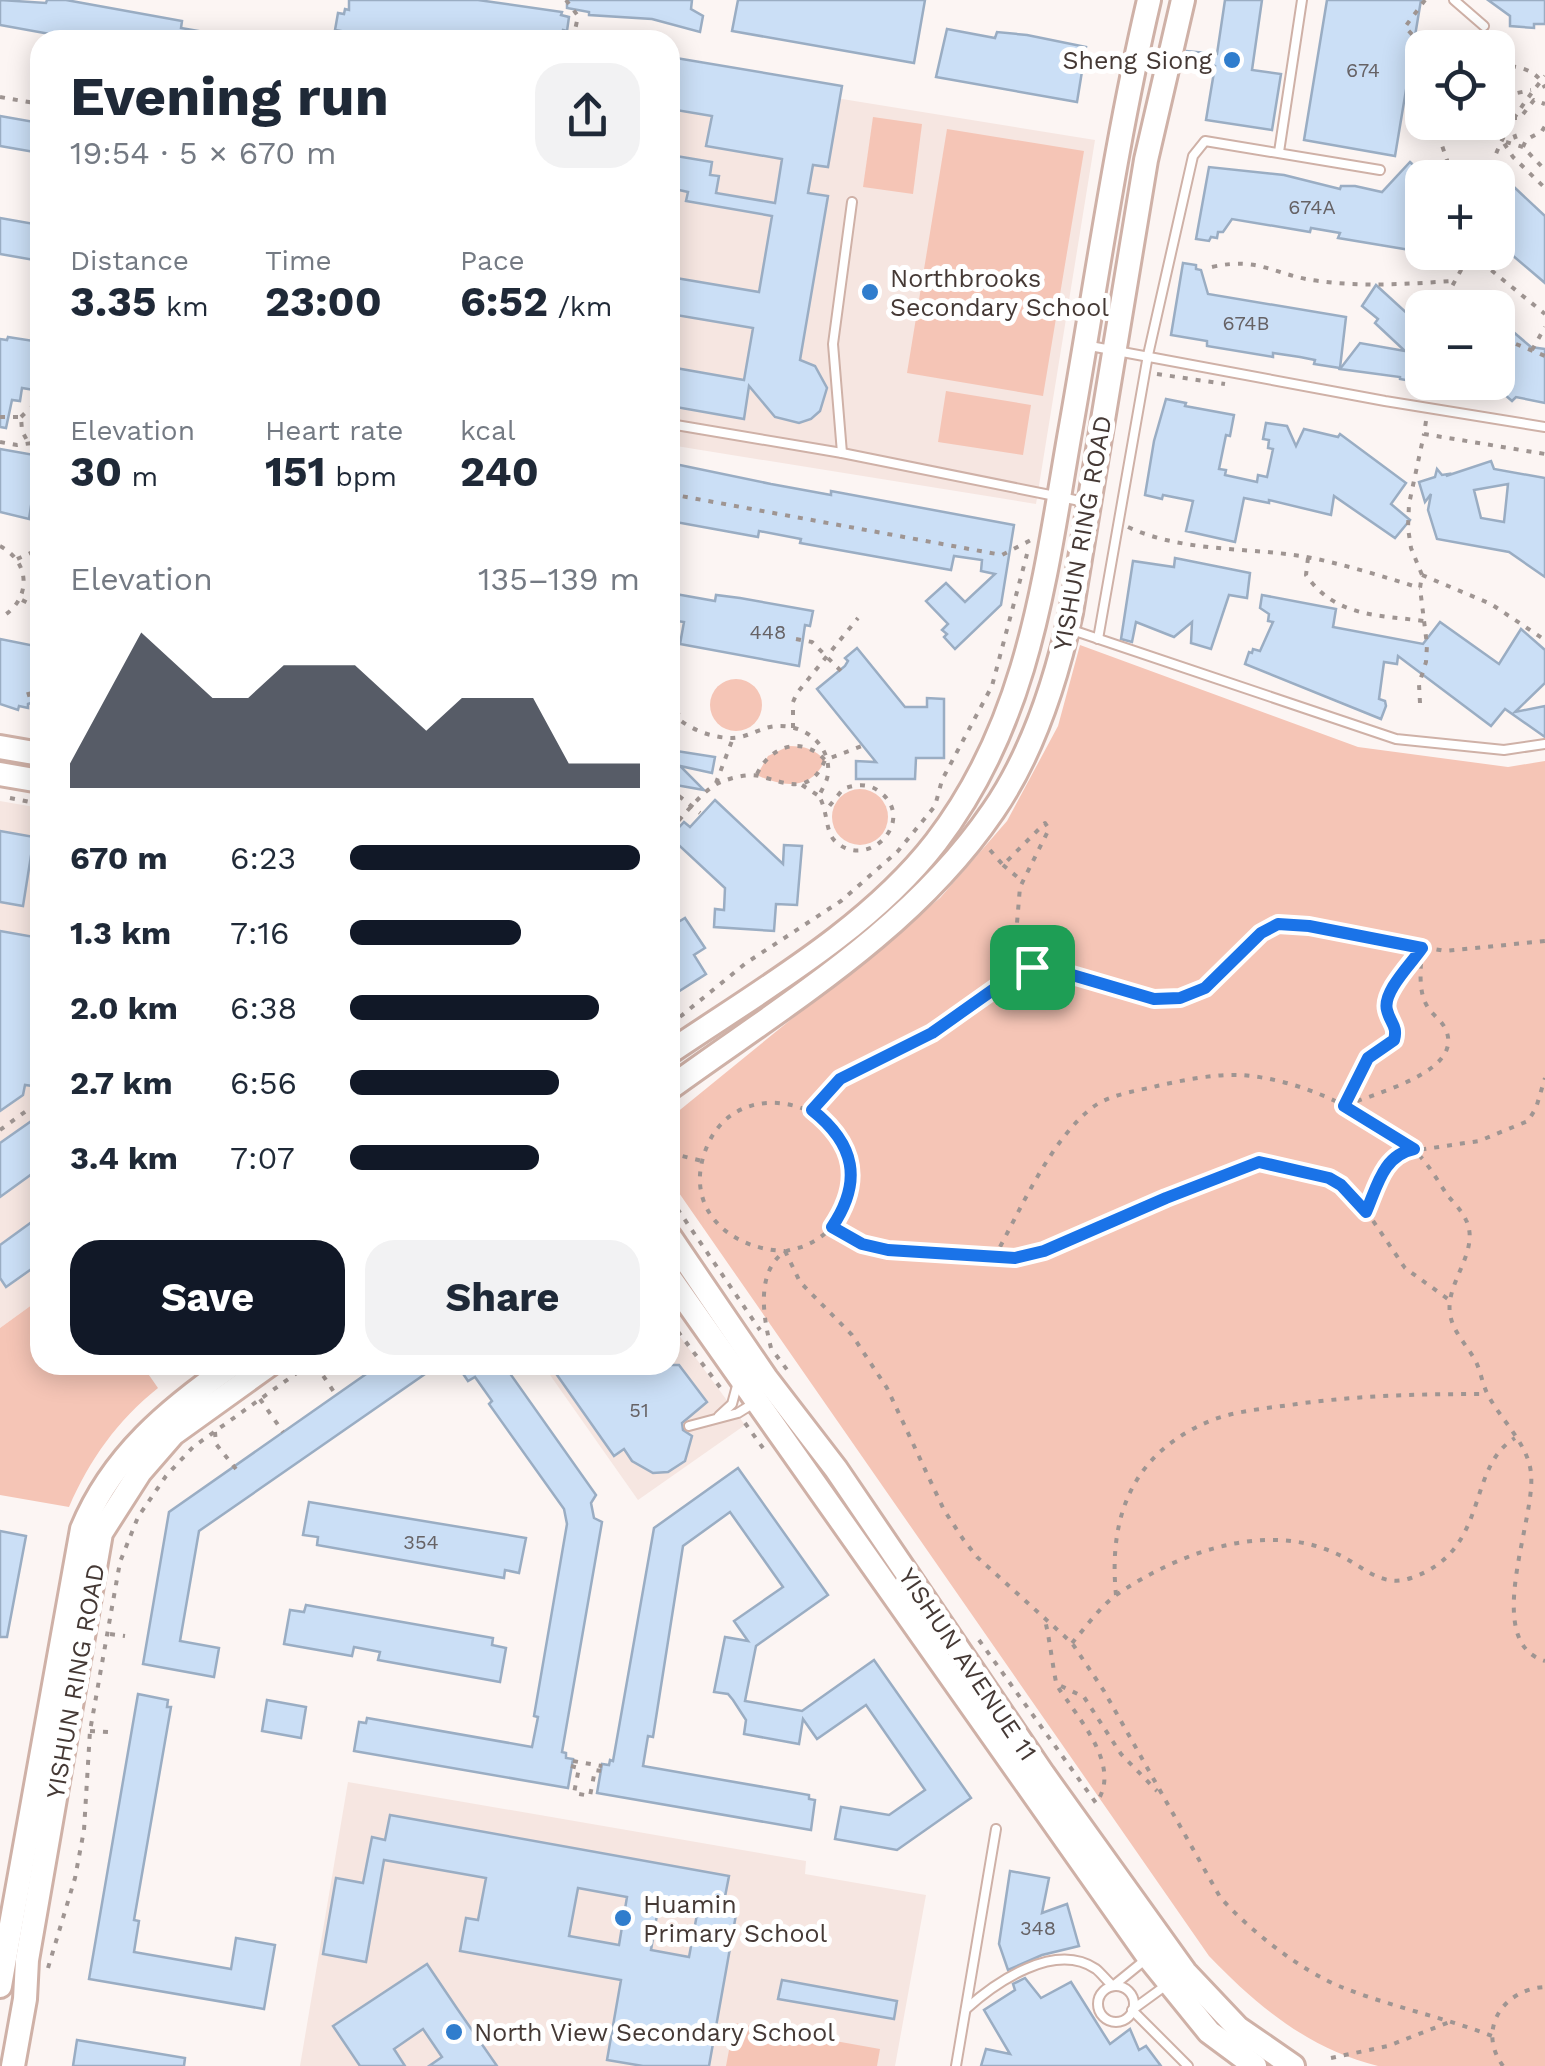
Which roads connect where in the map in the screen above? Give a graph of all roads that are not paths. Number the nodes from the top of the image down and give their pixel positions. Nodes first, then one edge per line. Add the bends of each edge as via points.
1 (1149, 0) edge
2 (1183, 0) edge
3 (1302, 0) edge
4 (1454, 0) edge
5 (1484, 26) dead end
6 (1279, 152) junction
7 (1380, 170) dead end
8 (852, 202) dead end
9 (1085, 345) junction
10 (1116, 350) junction
11 (1148, 355) junction
12 (680, 426) edge
13 (1545, 426) edge
14 (842, 454) junction
15 (1051, 496) junction
16 (1090, 503) junction
17 (1068, 629) junction
18 (1098, 639) junction
19 (1545, 744) edge
20 (0, 748) edge
21 (30, 752) edge
22 (0, 774) edge
23 (30, 779) edge
24 (680, 1045) edge
25 (680, 1081) edge
26 (680, 1254) edge
27 (680, 1292) edge
28 (734, 1368) junction
29 (219, 1375) edge
30 (255, 1375) edge
31 (762, 1389) junction
32 (716, 1419) junction
33 (688, 1426) dead end
34 (996, 1829) dead end
35 (32, 1879) junction
36 (1157, 1951) junction
37 (1176, 1978) junction
38 (0, 1986) edge
39 (1113, 1986) junction
40 (966, 2008) junction
41 (1132, 2010) junction
42 (12, 2066) edge
43 (956, 2066) edge
44 (1188, 2066) edge
45 (1255, 2066) edge
46 (1293, 2066) edge

1 - 9 main road, YISHUN RING ROAD via 1126,96
2 - 10 main road, YISHUN RING ROAD via 1146,160
3 - 6 lane
4 - 5 lane
6 - 7 lane
6 - 11 lane via 1205,141 1193,156
8 - 14 lane via 833,344
9 - 10 lane
9 - 15 main road, YISHUN RING ROAD
10 - 11 lane
10 - 16 main road, YISHUN RING ROAD
11 - 13 lane
11 - 18 lane
12 - 14 lane
14 - 15 lane
15 - 16 lane
15 - 24 main road, YISHUN RING ROAD via 1040,595 1015,698 986,765 937,841 888,894 806,960
16 - 17 main road, YISHUN RING ROAD
17 - 18 lane
17 - 25 main road, YISHUN RING ROAD via 1045,707 995,809 953,865 874,939
18 - 19 lane via 1396,738 1504,750
20 - 21 main road
22 - 23 main road
26 - 31 main road, YISHUN AVENUE 11
27 - 28 main road, YISHUN AVENUE 11
28 - 31 main road, YISHUN AVENUE 11
28 - 32 lane via 736,1397
29 - 35 main road, YISHUN RING ROAD via 158,1420 92,1506 76,1553
30 - 35 main road, YISHUN RING ROAD via 174,1434 101,1533
31 - 32 lane via 738,1413
31 - 36 main road, YISHUN AVENUE 11 via 836,1469
32 - 33 lane
34 - 40 lane
35 - 38 main road, YISHUN RING ROAD
35 - 42 main road, YISHUN RING ROAD
36 - 37 main road, YISHUN AVENUE 11
36 - 39 lane
37 - 41 lane
37 - 45 main road, YISHUN AVENUE 11 via 1209,2032
37 - 46 main road, YISHUN AVENUE 11
39 - 40 lane via 1094,1968 1050,1962 992,1985
39 - 41 lane via 1131,1995
39 - 41 lane via 1099,1997 1102,2015 1118,2021
40 - 43 lane
41 - 44 lane

